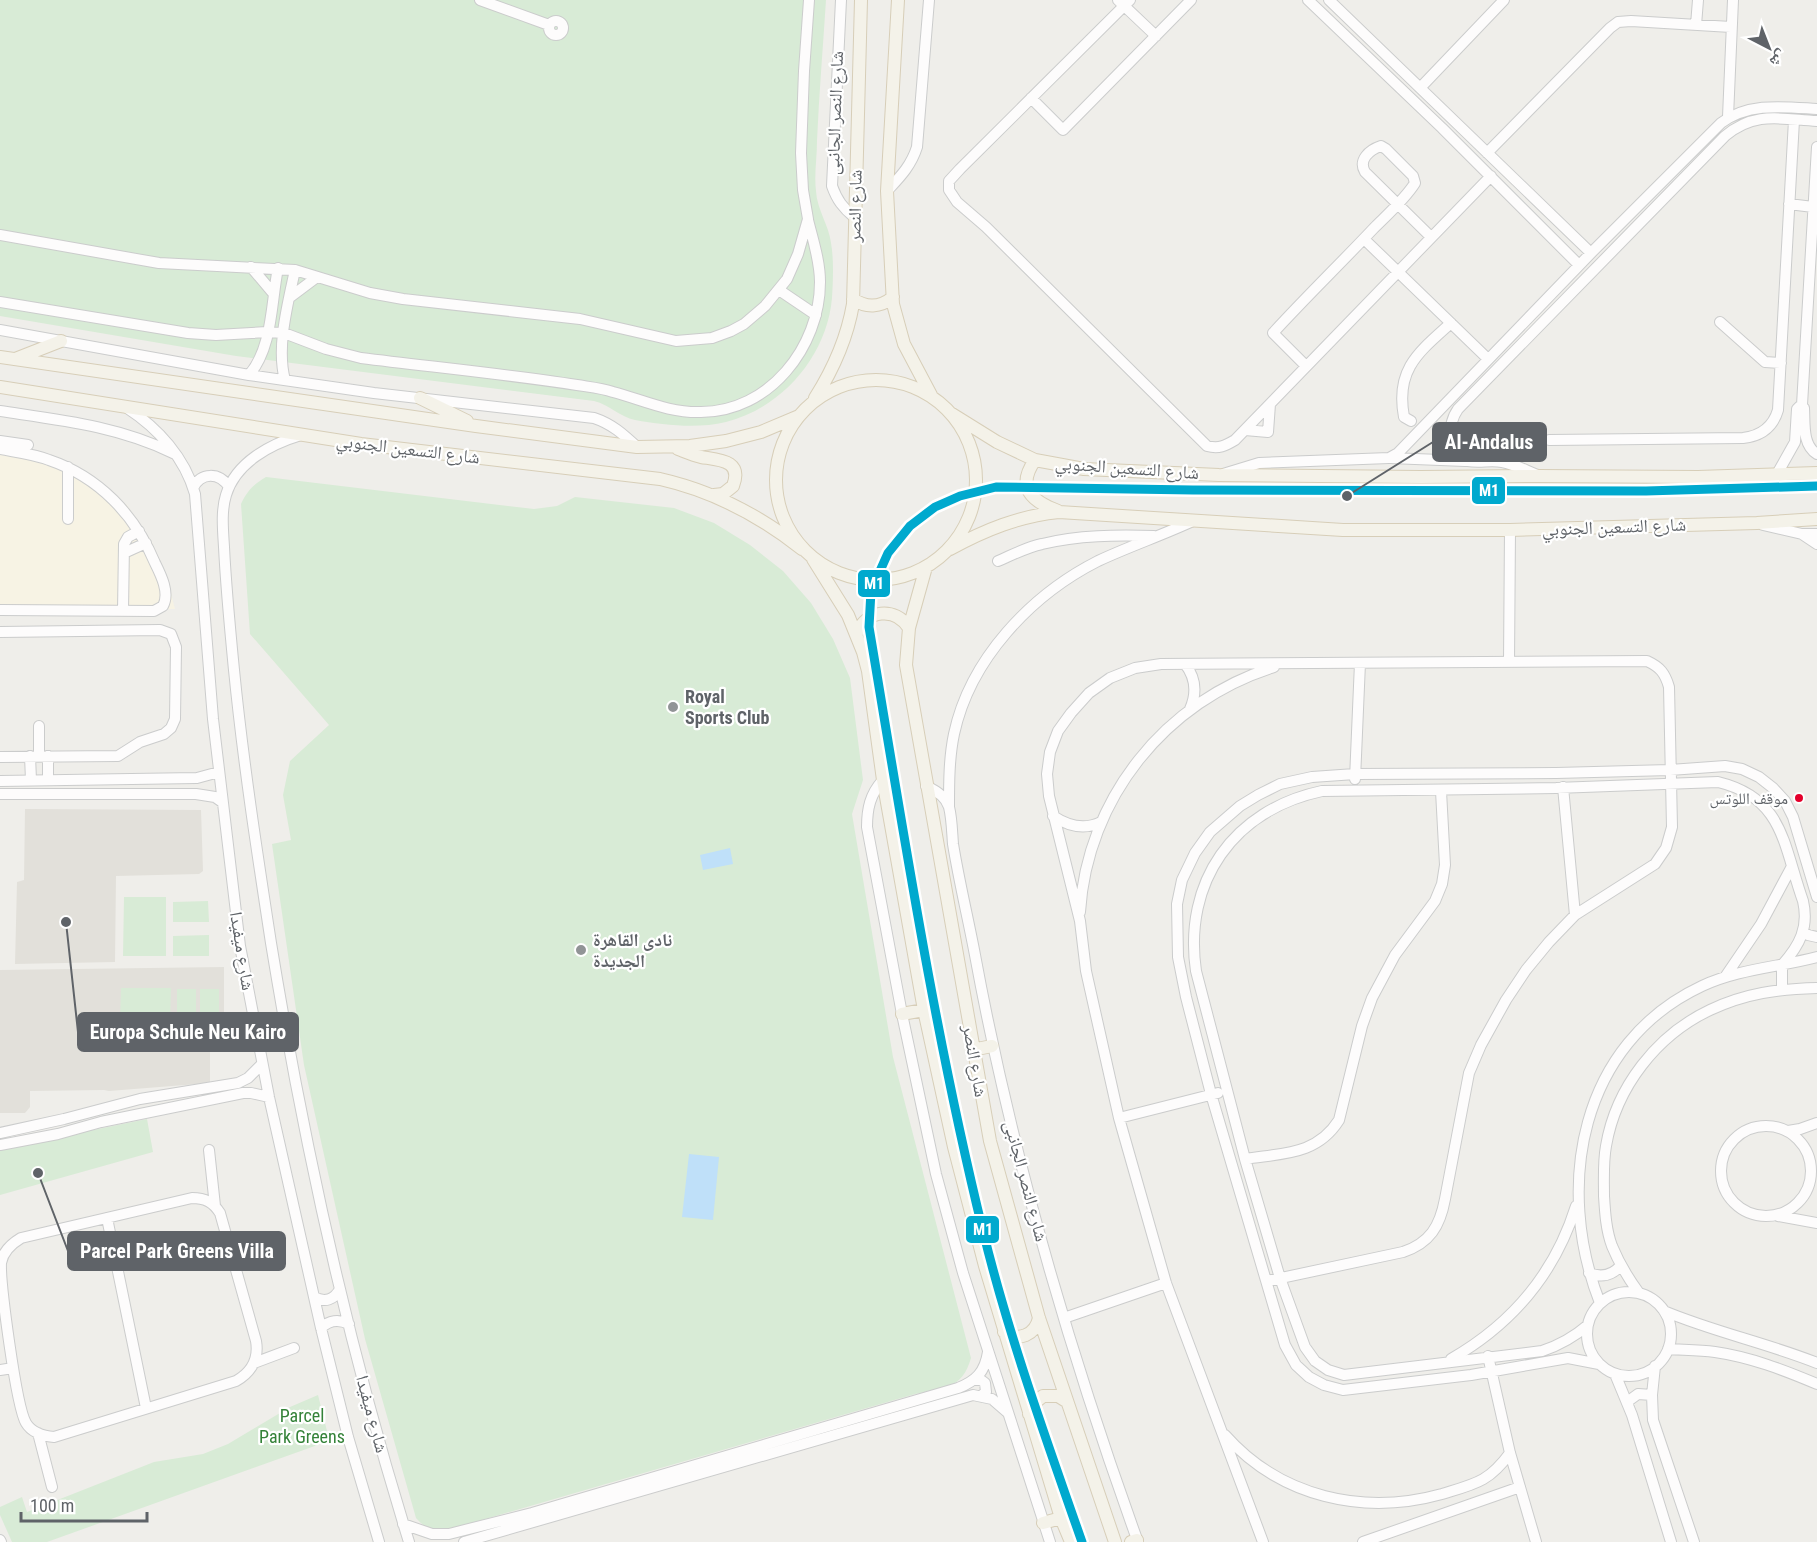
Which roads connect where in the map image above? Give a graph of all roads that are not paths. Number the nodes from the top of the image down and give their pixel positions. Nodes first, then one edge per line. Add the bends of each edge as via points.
1 (480, 0) edge
2 (809, 0) edge
3 (841, 0) edge
4 (861, 0) edge
5 (898, 0) edge
6 (929, 0) edge
7 (1191, 0) edge
8 (1308, 0) edge
9 (1329, 0) edge
10 (1504, 0) edge
11 (1698, 0) edge
12 (1733, 0) edge
13 (1124, 2) edge
14 (1696, 25) junction
15 (549, 26) dead end
16 (1731, 27) junction
17 (1156, 36) junction
18 (1420, 88) junction
19 (1031, 98) junction
20 (1817, 109) edge
21 (1728, 117) junction
22 (1451, 118) junction
23 (1794, 120) junction
24 (1817, 121) edge
25 (1442, 128) junction
26 (1817, 147) edge
27 (1487, 153) junction
28 (1668, 175) junction
29 (1491, 176) junction
30 (1677, 184) junction
31 (887, 191) junction
32 (1397, 203) junction
33 (1789, 204) junction
34 (1813, 207) junction
35 (854, 217) junction
36 (808, 219) junction
37 (1565, 229) junction
38 (0, 235) edge
39 (1431, 237) junction
40 (1364, 239) junction
41 (1554, 239) junction
42 (1591, 253) junction
43 (1579, 265) junction
44 (251, 267) junction
45 (278, 268) junction
46 (295, 270) junction
47 (1397, 271) junction
48 (317, 276) junction
49 (779, 290) junction
50 (273, 293) junction
51 (892, 297) junction
52 (289, 298) junction
53 (853, 299) junction
54 (0, 302) edge
55 (816, 315) junction
56 (1720, 322) dead end
57 (1451, 323) junction
58 (0, 330) edge
59 (267, 332) junction
60 (284, 333) junction
61 (61, 341) junction
62 (6, 358) edge
63 (1488, 359) junction
64 (1781, 363) junction
65 (1306, 366) junction
66 (249, 375) junction
67 (285, 380) junction
68 (0, 387) edge
69 (1455, 393) junction
70 (932, 397) junction
71 (420, 398) junction
72 (1464, 402) junction
73 (813, 403) junction
74 (1270, 404) junction
75 (1802, 405) junction
76 (127, 407) junction
77 (0, 411) edge
78 (952, 414) junction
79 (799, 416) junction
80 (1411, 422) dead end
81 (476, 426) junction
82 (1245, 430) junction
83 (302, 435) junction
84 (1549, 440) dead end
85 (0, 441) edge
86 (28, 445) dead end
87 (637, 447) junction
88 (672, 447) junction
89 (0, 449) edge
90 (1817, 454) edge
91 (176, 455) junction
92 (1389, 458) junction
93 (1035, 460) junction
94 (1468, 461) junction
95 (68, 467) junction
96 (1817, 473) edge
97 (1777, 474) junction
98 (1220, 475) junction
99 (1538, 476) junction
100 (229, 487) junction
101 (193, 488) junction
102 (714, 495) junction
103 (1059, 512) junction
104 (68, 519) dead end
105 (1817, 519) edge
106 (1195, 520) junction
107 (1757, 523) junction
108 (1510, 530) junction
109 (139, 531) junction
110 (1802, 534) junction
111 (1817, 534) edge
112 (1160, 536) junction
113 (146, 543) junction
114 (1817, 544) edge
115 (802, 549) junction
116 (950, 549) junction
117 (124, 553) junction
118 (813, 559) junction
119 (998, 561) dead end
120 (926, 567) junction
121 (0, 610) edge
122 (123, 611) junction
123 (909, 628) junction
124 (0, 632) edge
125 (857, 633) junction
126 (1509, 662) junction
127 (1360, 663) junction
128 (1185, 664) junction
129 (1286, 664) junction
130 (1190, 709) junction
131 (39, 726) dead end
132 (39, 756) junction
133 (0, 757) edge
134 (1670, 770) junction
135 (219, 772) junction
136 (1556, 773) junction
137 (1570, 773) junction
138 (1355, 774) junction
139 (139, 778) junction
140 (169, 778) junction
141 (31, 780) junction
142 (48, 780) junction
143 (883, 780) junction
144 (0, 781) edge
145 (1671, 785) junction
146 (926, 786) junction
147 (1563, 788) junction
148 (1355, 790) junction
149 (1441, 790) junction
150 (0, 794) edge
151 (140, 794) junction
152 (170, 794) junction
153 (222, 802) junction
154 (949, 807) junction
155 (1053, 816) junction
156 (1101, 822) junction
157 (1791, 867) junction
158 (1817, 897) edge
159 (1575, 915) junction
160 (1080, 921) junction
161 (1804, 932) junction
162 (1817, 937) edge
163 (1817, 957) edge
164 (1782, 965) junction
165 (1725, 977) junction
166 (1817, 988) edge
167 (1782, 989) junction
168 (924, 1010) junction
169 (902, 1014) junction
170 (992, 1046) junction
171 (972, 1050) junction
172 (262, 1064) junction
173 (1227, 1090) junction
174 (1211, 1094) junction
175 (154, 1097) junction
176 (269, 1097) junction
177 (157, 1110) junction
178 (1119, 1118) junction
179 (1817, 1123) edge
180 (1788, 1131) junction
181 (0, 1133) edge
182 (0, 1145) edge
183 (209, 1150) dead end
184 (1817, 1151) edge
185 (1245, 1160) junction
186 (1811, 1168) junction
187 (1817, 1180) edge
188 (1578, 1200) junction
189 (215, 1206) junction
190 (1817, 1213) edge
191 (1768, 1216) junction
192 (107, 1218) junction
193 (1817, 1223) edge
194 (1621, 1265) junction
195 (1589, 1273) junction
196 (1280, 1278) junction
197 (1267, 1281) junction
198 (1166, 1283) junction
199 (340, 1289) junction
200 (1639, 1293) junction
201 (314, 1297) junction
202 (1600, 1303) junction
203 (1664, 1311) junction
204 (1064, 1317) junction
205 (1039, 1318) junction
206 (349, 1324) junction
207 (1588, 1325) junction
208 (321, 1328) junction
209 (1004, 1332) junction
210 (294, 1348) dead end
211 (1668, 1349) junction
212 (988, 1352) junction
213 (5, 1354) edge
214 (1488, 1356) junction
215 (1447, 1361) junction
216 (254, 1363) junction
217 (1817, 1363) edge
218 (1599, 1364) junction
219 (1655, 1366) junction
220 (13, 1368) junction
221 (0, 1370) edge
222 (1492, 1372) junction
223 (1615, 1374) junction
224 (975, 1380) junction
225 (1817, 1384) edge
226 (1652, 1395) junction
227 (981, 1396) junction
228 (1066, 1401) junction
229 (1627, 1402) junction
230 (146, 1408) junction
231 (1008, 1412) junction
232 (1029, 1414) junction
233 (1219, 1428) junction
234 (38, 1433) junction
235 (1510, 1453) junction
236 (1470, 1485) junction
237 (51, 1487) dead end
238 (1520, 1487) junction
239 (1476, 1502) junction
240 (1061, 1518) junction
241 (1043, 1523) junction
242 (403, 1524) junction
243 (429, 1538) edge
244 (1135, 1541) edge
245 (380, 1542) edge
246 (409, 1542) edge
247 (464, 1542) edge
248 (1050, 1542) edge
249 (1071, 1542) edge
250 (1115, 1542) edge
251 (1263, 1542) edge
252 (1363, 1542) edge
253 (1536, 1542) edge
254 (1671, 1542) edge
255 (1694, 1542) edge

1 - 15 street
2 - 36 street via 801,153
3 - 35 street, شارع النصر الجانبى via 832,186 836,198
4 - 35 main road, شارع النصر
5 - 31 main road, شارع النصر
6 - 31 street via 917,147 907,170
7 - 17 street
8 - 25 street
9 - 18 street
10 - 18 street
11 - 14 street
12 - 16 street
13 - 17 street
13 - 19 street
14 - 16 street
14 - 27 street via 1618,22
16 - 21 street
17 - 19 street via 1063,130
18 - 22 street
19 - 82 street via 954,176 949,185 952,196 1207,446 1224,447
20 - 21 street via 1756,108
21 - 28 street
22 - 25 street
22 - 27 street
23 - 24 street
23 - 30 street via 1764,118 1739,125
23 - 33 street
25 - 29 street
26 - 34 street
27 - 37 street
28 - 30 street
28 - 42 street
29 - 39 street
29 - 41 street
30 - 72 street
31 - 51 main road, شارع النصر
32 - 32 street via 1416,180 1386,149 1378,147 1364,159 1362,167
32 - 39 street
32 - 40 street
33 - 34 street
33 - 64 street
34 - 75 street
35 - 53 main road, شارع النصر
36 - 49 street via 794,267
36 - 55 street via 819,272
37 - 41 street
37 - 42 street
38 - 44 street via 159,263
39 - 47 street
40 - 47 street
40 - 65 street via 1273,333
41 - 43 street
42 - 43 street
43 - 63 street
44 - 45 street
44 - 50 street
45 - 46 street
45 - 50 street
46 - 48 street
46 - 52 street
47 - 57 street
47 - 65 street
48 - 49 street via 402,299 580,319 676,341 712,338 731,331 755,315
48 - 52 street
49 - 55 street
50 - 59 street
51 - 53 main road via 873,306
51 - 70 main road, شارع النصر via 904,344
52 - 60 street
53 - 73 main road, شارع النصر via 843,346
54 - 59 street via 201,334
55 - 60 street via 807,343 771,387 741,404 703,412 671,410 611,391 575,385 361,358
56 - 64 street via 1765,362
57 - 63 street
57 - 80 street via 1406,368 1402,409
58 - 61 street
59 - 60 street
59 - 66 street via 261,357
60 - 67 street
61 - 62 main road
61 - 66 street
62 - 81 main road, شارع التسعين الجنوبي
63 - 69 street
64 - 84 street via 1776,417 1758,435
65 - 74 street
66 - 67 street
67 - 71 street
68 - 76 main road, شارع التسعين الجنوبي
69 - 72 street
69 - 92 street via 1404,449
70 - 73 main road via 895,381 875,380 851,383
70 - 78 main road
71 - 81 main road
71 - 87 street via 594,418 618,429
72 - 94 street via 1455,413 1450,439 1455,452
73 - 79 main road
74 - 82 street
74 - 82 street via 1268,432
75 - 90 street via 1807,440 1811,451
75 - 97 street via 1797,409 1795,442
76 - 83 main road, شارع التسعين الجنوبي
76 - 91 street, شارع ميفيدا via 149,424
77 - 91 street via 111,429
78 - 93 main road, شارع التسعين الجنوبي
78 - 116 main road via 973,453 977,484 969,518
79 - 88 main road, شارع التسعين الجنوبي via 744,437
79 - 115 main road via 779,454 776,490 783,519
81 - 87 main road, شارع التسعين الجنوبي
83 - 100 street, شارع ميفيدا via 257,456
83 - 102 main road, شارع التسعين الجنوبي via 660,479
85 - 86 street
87 - 88 main road, شارع التسعين الجنوبي
88 - 102 main road via 731,465 735,473 733,486
89 - 95 street
91 - 101 street, شارع ميفيدا
92 - 94 street
92 - 98 street via 1259,463
93 - 98 main road, شارع التسعين الجنوبي via 1084,469
93 - 103 main road via 1027,476 1028,491 1038,502
94 - 99 street via 1502,462
95 - 104 street
95 - 109 street via 105,492
96 - 97 main road, شارع التسعين الجنوبي
97 - 99 main road, شارع التسعين الجنوبي
98 - 99 main road, شارع التسعين الجنوبي
100 - 101 street via 213,476 203,478
100 - 199 street, شارع ميفيدا via 223,514 225,580 241,736 285,1030
101 - 135 street, شارع ميفيدا
102 - 115 main road, شارع التسعين الجنوبي via 769,524
103 - 106 main road, شارع التسعين الجنوبي
103 - 116 main road, شارع التسعين الجنوبي via 1011,521
105 - 107 main road, شارع التسعين الجنوبي
106 - 108 main road, شارع التسعين الجنوبي via 1344,530
106 - 112 street, شارع النصر الجانبى
107 - 108 main road, شارع التسعين الجنوبي
107 - 110 street
108 - 126 street
109 - 113 street
109 - 117 street via 128,537
110 - 111 street
110 - 114 street
112 - 119 street via 1079,537 1040,544
112 - 154 street, شارع النصر الجانبى via 1099,561 1048,592 987,659 972,684 954,734
113 - 117 street
113 - 122 street via 162,580 165,603 154,611
115 - 118 main road
116 - 120 main road
117 - 122 street
118 - 120 main road via 854,579 877,581 911,575
118 - 125 main road, شارع النصر
120 - 123 main road, شارع النصر
121 - 122 street
123 - 125 main road via 897,616 881,613 866,619
123 - 146 main road, شارع النصر via 906,665
124 - 132 street via 160,630 168,632 174,640 175,715 168,731 118,756
125 - 143 main road, شارع النصر via 868,671
126 - 127 street
126 - 134 street via 1647,661 1658,666 1669,687
127 - 129 street
127 - 138 street
128 - 129 street
128 - 130 street via 1195,682
128 - 155 street via 1135,668 1110,678 1071,713 1050,752 1047,774
129 - 130 street via 1235,682
130 - 156 street via 1134,764
131 - 132 street
132 - 133 street
132 - 141 street
132 - 142 street
134 - 137 street
134 - 145 street
134 - 158 street via 1725,766 1742,769 1773,788 1793,817
135 - 140 street via 197,778
135 - 153 street, شارع ميفيدا
136 - 137 street
136 - 138 street
136 - 147 street via 1551,781
137 - 147 street via 1574,782
138 - 148 street
138 - 174 street via 1280,784 1240,806 1210,832 1182,880 1177,904 1178,957
139 - 140 street
139 - 142 street
139 - 151 street
140 - 152 street
141 - 142 street
141 - 144 street
143 - 168 main road, شارع النصر
143 - 169 street via 870,800 867,827
145 - 147 street
145 - 157 street via 1718,782 1755,796 1779,827
145 - 159 street via 1672,828 1661,856
146 - 154 street
146 - 171 main road, شارع النصر
147 - 149 street
147 - 159 street
148 - 149 street
148 - 173 street via 1309,794 1263,814 1224,849 1204,883 1194,921 1194,955
149 - 185 street via 1445,866 1442,884 1372,998 1339,1120 1327,1137 1310,1147
150 - 151 street
151 - 152 street
152 - 153 street via 203,794
153 - 172 street, شارع ميفيدا via 240,946
154 - 170 street, شارع النصر الجانبى
155 - 156 street via 1077,826
155 - 160 street
156 - 160 street via 1088,860
157 - 161 street via 1805,911
157 - 165 street via 1761,924
159 - 196 street via 1526,970 1481,1045 1465,1089 1441,1218 1430,1236 1403,1252
160 - 178 street via 1086,971
161 - 162 street
161 - 164 street
163 - 164 street
164 - 165 street
164 - 167 street
165 - 188 street via 1662,1010 1618,1056 1594,1100 1587,1123 1578,1174
166 - 167 street
167 - 194 street via 1754,993 1688,1022 1650,1055 1630,1083 1612,1122 1603,1172 1605,1216
168 - 169 main road
168 - 209 main road, شارع النصر via 954,1147
169 - 212 street via 936,1174
170 - 171 main road
170 - 204 street, شارع النصر الجانبى
171 - 205 main road, شارع النصر via 990,1141
172 - 175 street via 238,1083
172 - 176 street, شارع ميفيدا
173 - 174 street
173 - 185 street
174 - 178 street
174 - 197 street
175 - 177 street
175 - 181 street
176 - 177 street via 251,1092
176 - 201 street, شارع ميفيدا
177 - 182 street
178 - 198 street
179 - 180 street
180 - 186 street via 1804,1146
180 - 191 street via 1764,1125 1747,1130 1732,1141 1722,1163 1721,1175 1729,1197 1747,1212
183 - 189 street
184 - 186 street
185 - 196 street
186 - 187 street
186 - 191 street via 1806,1192 1799,1202
188 - 195 street
188 - 215 street via 1559,1250 1530,1295 1492,1332
189 - 192 street via 203,1198 192,1198
189 - 216 street via 256,1341
190 - 193 street
191 - 193 street
192 - 213 street via 21,1238 6,1251 0,1269
192 - 230 street
194 - 195 street via 1604,1276
194 - 200 street
195 - 202 street
196 - 197 street
196 - 215 street via 1305,1347 1328,1370 1344,1375 1361,1374
197 - 222 street via 1290,1356 1309,1377 1324,1385 1343,1390
198 - 204 street
198 - 233 street
199 - 201 street via 327,1300
199 - 206 street, شارع ميفيدا
200 - 202 street via 1618,1293
200 - 203 street
201 - 208 street, شارع ميفيدا
202 - 207 street
203 - 211 street via 1671,1336
203 - 217 street
204 - 244 street, شارع النصر الجانبى
205 - 209 main road via 1034,1330 1026,1335
205 - 228 main road, شارع النصر
206 - 208 street via 336,1321
206 - 242 street, شارع ميفيدا
207 - 214 street via 1573,1338 1542,1351
207 - 218 street via 1588,1346
208 - 245 street, شارع ميفيدا
209 - 232 main road, شارع النصر
210 - 216 street
211 - 219 street
211 - 225 street via 1714,1352 1744,1359
212 - 224 street via 987,1362
212 - 231 street
213 - 220 street
214 - 215 street
214 - 222 street
216 - 230 street via 237,1381
218 - 222 street via 1568,1358
218 - 223 street
219 - 223 street via 1636,1375
219 - 226 street
220 - 221 street
220 - 234 street via 23,1416
222 - 235 street
223 - 229 street
224 - 227 street via 985,1383
224 - 243 street via 532,1513
226 - 229 street via 1638,1394
226 - 255 street via 1653,1420
227 - 231 street via 992,1399
227 - 247 street via 973,1395
228 - 232 main road via 1058,1396 1044,1396 1035,1401
228 - 250 main road, شارع النصر
229 - 254 street
230 - 234 street via 54,1437
231 - 241 street
232 - 240 main road, شارع النصر
233 - 236 street via 1263,1470 1317,1495 1387,1503
233 - 251 street
234 - 237 street
235 - 236 street via 1494,1473
235 - 238 street
236 - 239 street
238 - 239 street
238 - 253 street
239 - 252 street
240 - 241 main road
240 - 249 main road, شارع النصر
241 - 248 street
242 - 243 street
242 - 246 street, شارع ميفيدا

